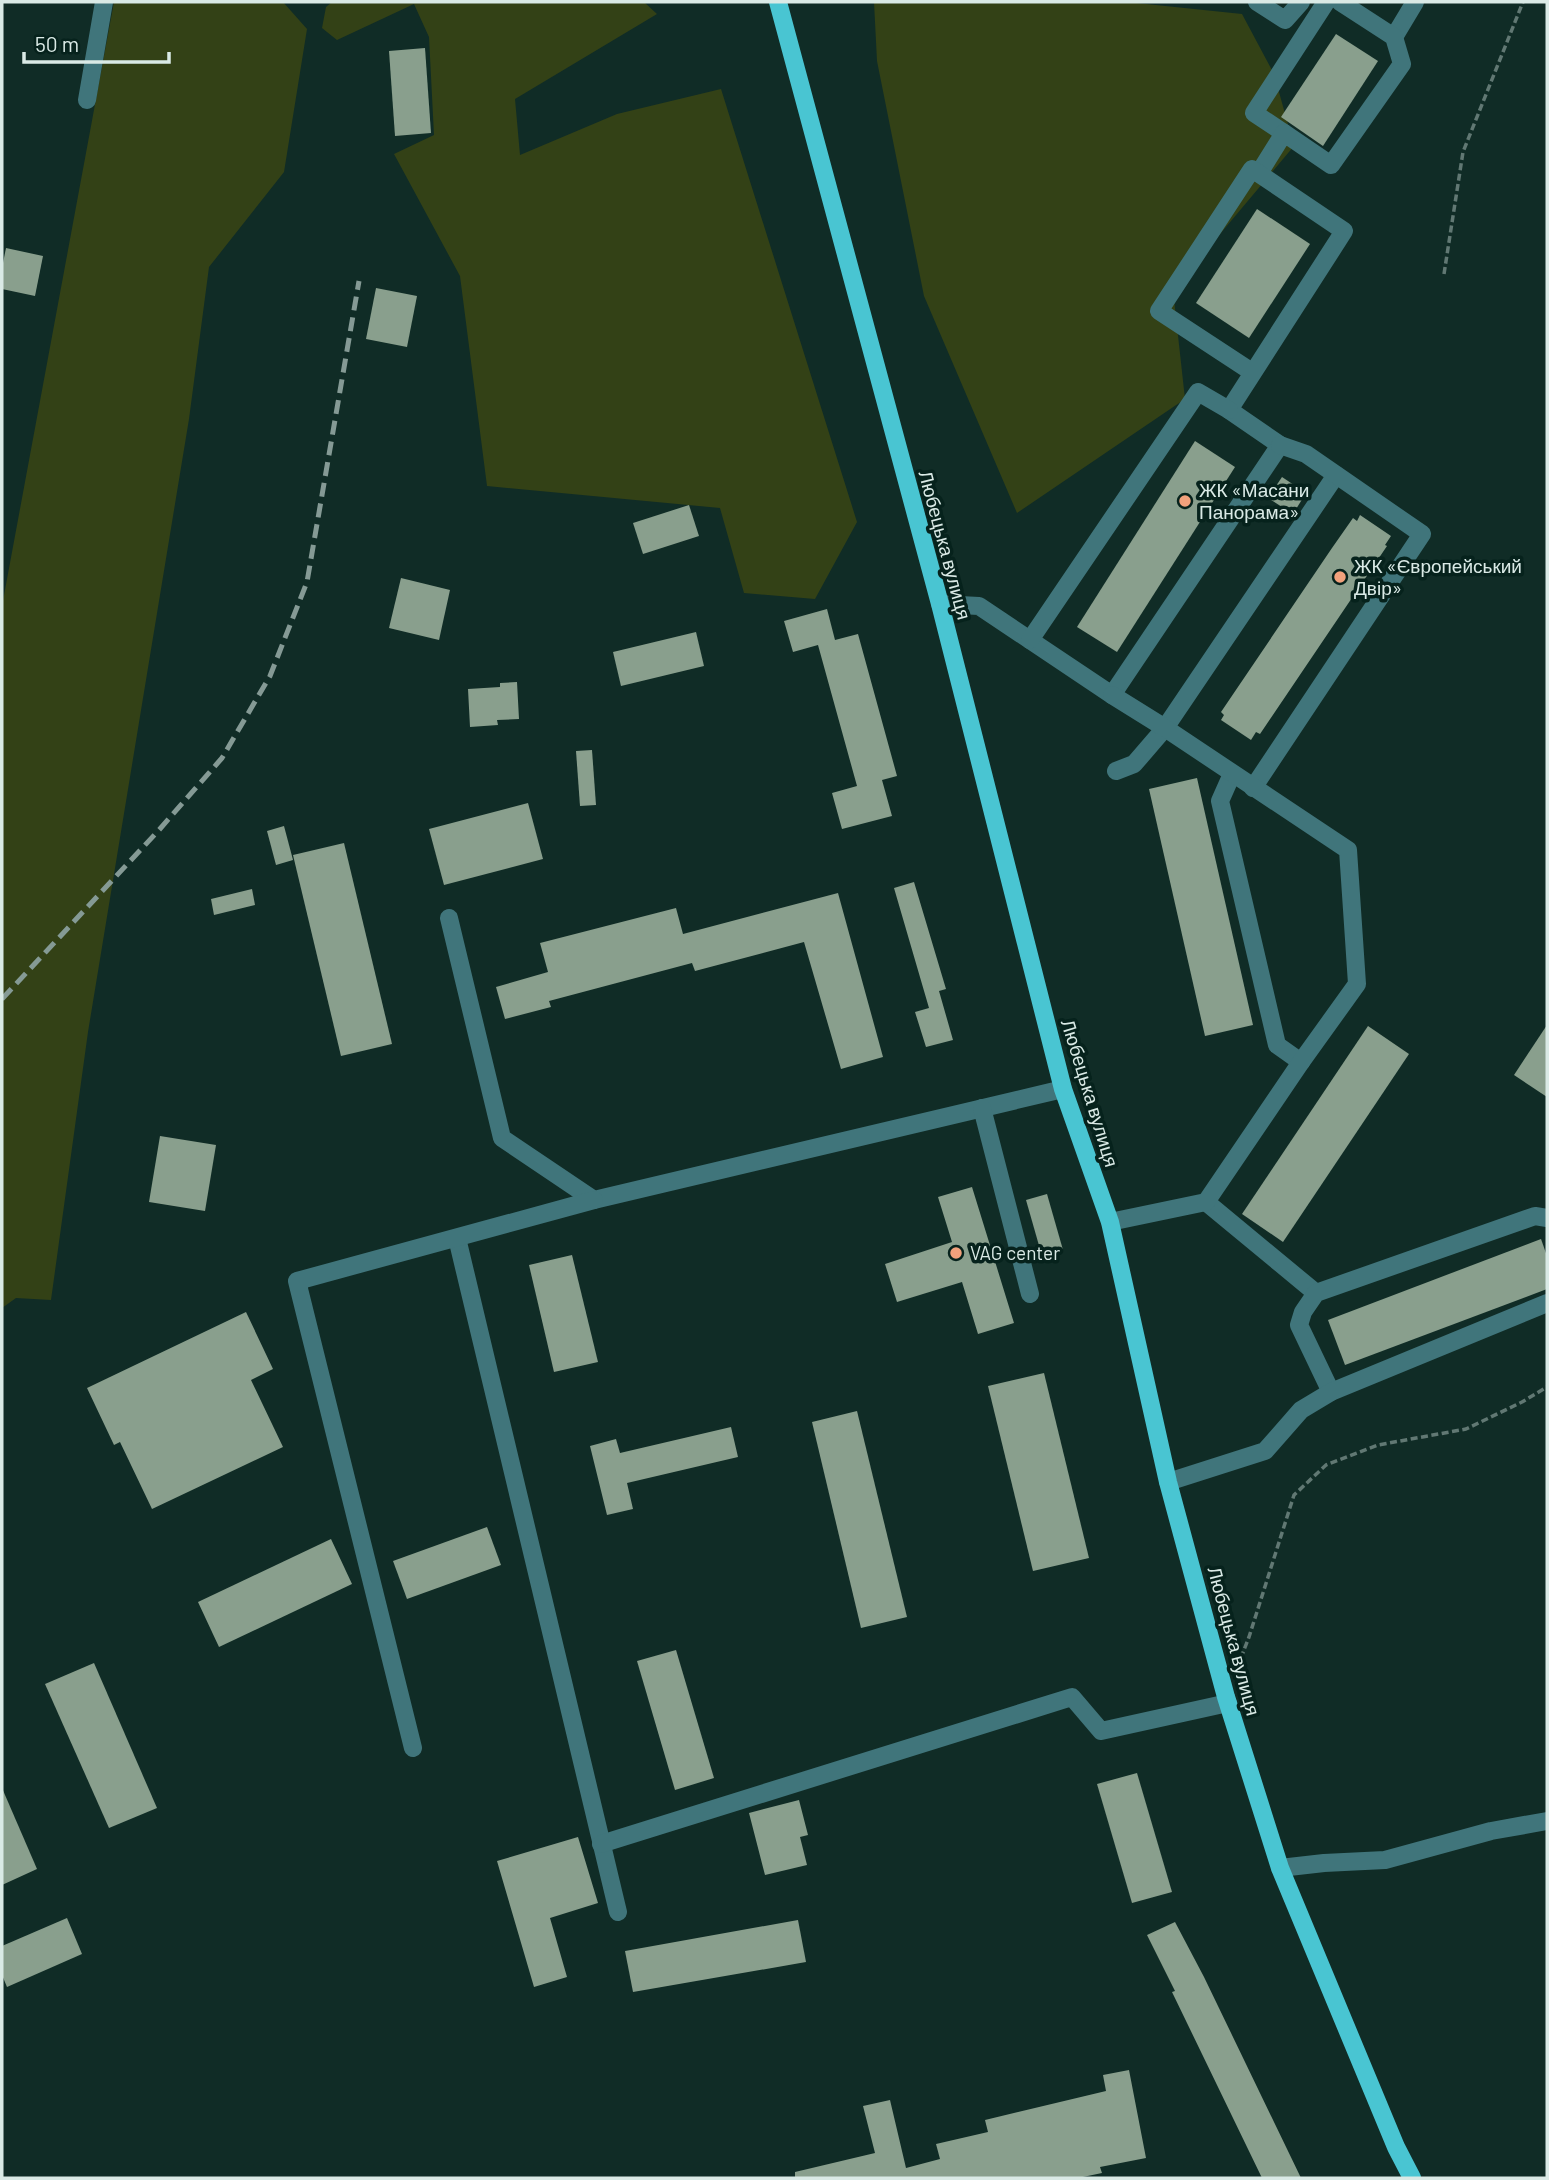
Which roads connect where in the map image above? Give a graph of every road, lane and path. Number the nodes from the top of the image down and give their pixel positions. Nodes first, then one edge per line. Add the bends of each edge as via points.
1 (104, 2) edge
2 (778, 2) edge
3 (1258, 2) edge
4 (1301, 2) edge
5 (1326, 2) edge
6 (1415, 2) edge
7 (1522, 2) edge
8 (1353, 5) edge
9 (1394, 37) junction
10 (87, 100) dead end
11 (1284, 133) junction
12 (1259, 173) junction
13 (1444, 274) dead end
14 (1252, 372) junction
15 (1229, 410) junction
16 (1279, 445) junction
17 (1336, 475) junction
18 (940, 604) junction
19 (1030, 640) junction
20 (1112, 695) junction
21 (1166, 728) junction
22 (1116, 771) dead end
23 (1232, 775) junction
24 (1253, 788) junction
25 (449, 918) dead end
26 (1301, 1062) junction
27 (1063, 1089) junction
28 (982, 1108) junction
29 (594, 1200) junction
30 (1206, 1202) junction
31 (1547, 1218) edge
32 (1110, 1222) junction
33 (457, 1238) junction
34 (1316, 1293) junction
35 (1030, 1294) dead end
36 (1547, 1303) edge
37 (1547, 1387) edge
38 (1331, 1392) junction
39 (1168, 1482) junction
40 (1227, 1700) junction
41 (413, 1748) dead end
42 (1547, 1821) edge
43 (601, 1844) junction
44 (1280, 1868) junction
45 (618, 1912) dead end
46 (1412, 2178) edge

1 - 10 street
2 - 18 main road, Любецька вулиця
3 - 4 street via 1285,20
5 - 11 street via 1254,113
6 - 9 street
7 - 13 path via 1463,152
8 - 9 street
9 - 11 street via 1402,64 1331,165
11 - 12 street
12 - 14 street via 1344,231
12 - 14 street via 1252,169 1159,311
14 - 15 street
15 - 16 street
15 - 19 street via 1198,392
16 - 17 street via 1306,454
16 - 20 street
17 - 21 street
17 - 24 street via 1422,534
18 - 19 street via 979,606
18 - 27 main road, Любецька вулиця
19 - 20 street
20 - 21 street
21 - 22 street via 1134,764
21 - 23 street
23 - 24 street
23 - 26 street via 1220,801 1276,1045
24 - 26 street via 1348,850 1357,984
25 - 29 street via 502,1138
26 - 30 street
27 - 28 street
27 - 32 main road, Любецька вулиця
28 - 29 street
28 - 35 street
29 - 33 street
30 - 32 street
30 - 34 street
31 - 34 street via 1535,1216
32 - 39 main road, Любецька вулиця
33 - 41 street via 298,1281
33 - 43 street
34 - 38 street via 1299,1325
36 - 38 street
37 - 40 path via 1466,1429 1378,1445 1326,1465 1294,1495
38 - 39 street via 1301,1410 1265,1451
39 - 40 main road, Любецька вулиця
40 - 43 street via 1101,1731 1072,1697
40 - 44 main road, Любецька вулиця
42 - 44 street via 1385,1860
43 - 45 street
44 - 46 main road, Любецька вулиця

